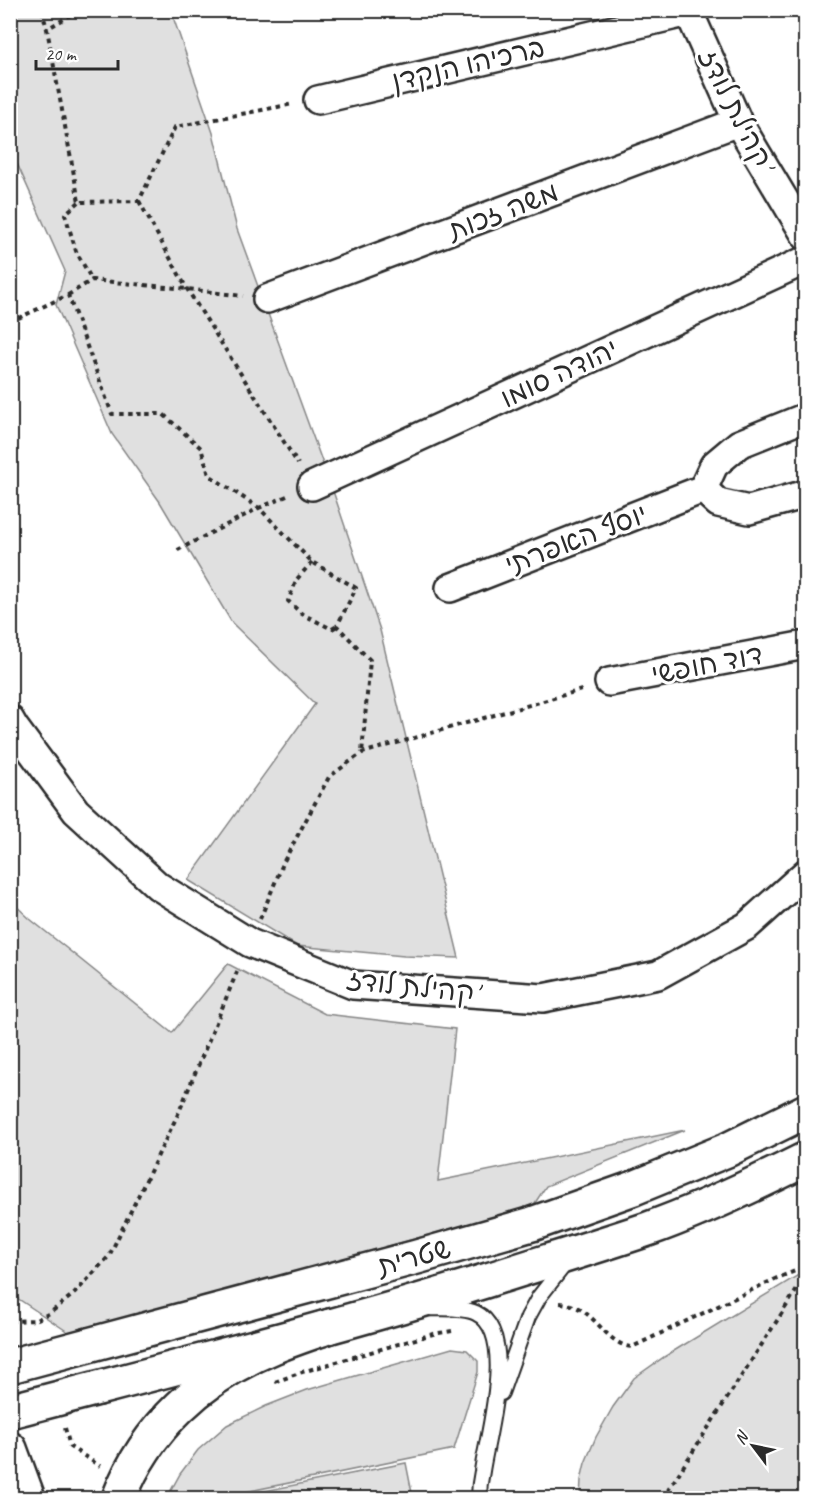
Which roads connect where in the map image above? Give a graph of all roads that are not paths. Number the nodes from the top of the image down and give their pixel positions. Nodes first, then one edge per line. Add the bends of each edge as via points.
1 (688, 11) edge
2 (318, 100) road end
3 (738, 122) junction
4 (806, 236) edge
5 (806, 260) edge
6 (267, 299) road end
7 (806, 417) edge
8 (312, 486) road end
9 (703, 489) junction
10 (806, 494) edge
11 (450, 588) dead end
12 (806, 647) edge
13 (609, 682) road end
14 (10, 720) edge
15 (806, 873) edge
16 (806, 1111) edge
17 (806, 1159) edge
18 (574, 1253) junction
19 (402, 1306) junction
20 (330, 1326) junction
21 (10, 1366) edge
22 (10, 1411) edge
23 (494, 1412) junction
24 (10, 1449) edge
25 (28, 1498) edge
26 (119, 1498) edge
27 (479, 1498) edge

1 - 2 street, ברכיהו הנקדן
1 - 3 street, קהילת לודז'
3 - 4 street, קהילת לודז'
3 - 6 street, משה זכות
5 - 8 street, יהודה סומו
7 - 9 street via 738,444 714,465
9 - 10 street via 718,503 749,510
9 - 11 street, יוסף האפרתי
12 - 13 street, דוד חופשי
14 - 15 street, קהילת לודז' via 76,810 158,886 250,943 353,986 543,998 657,975 747,926
16 - 21 street, שטרית via 686,1167 532,1224
17 - 18 street, שטרית via 748,1188 650,1228
18 - 19 street, שטרית
18 - 23 lane via 534,1305
19 - 20 street, שטרית
19 - 23 lane via 469,1310 483,1317 497,1343
20 - 22 street, שטרית
20 - 26 street via 273,1347 200,1389 150,1440
23 - 27 lane
24 - 25 street

